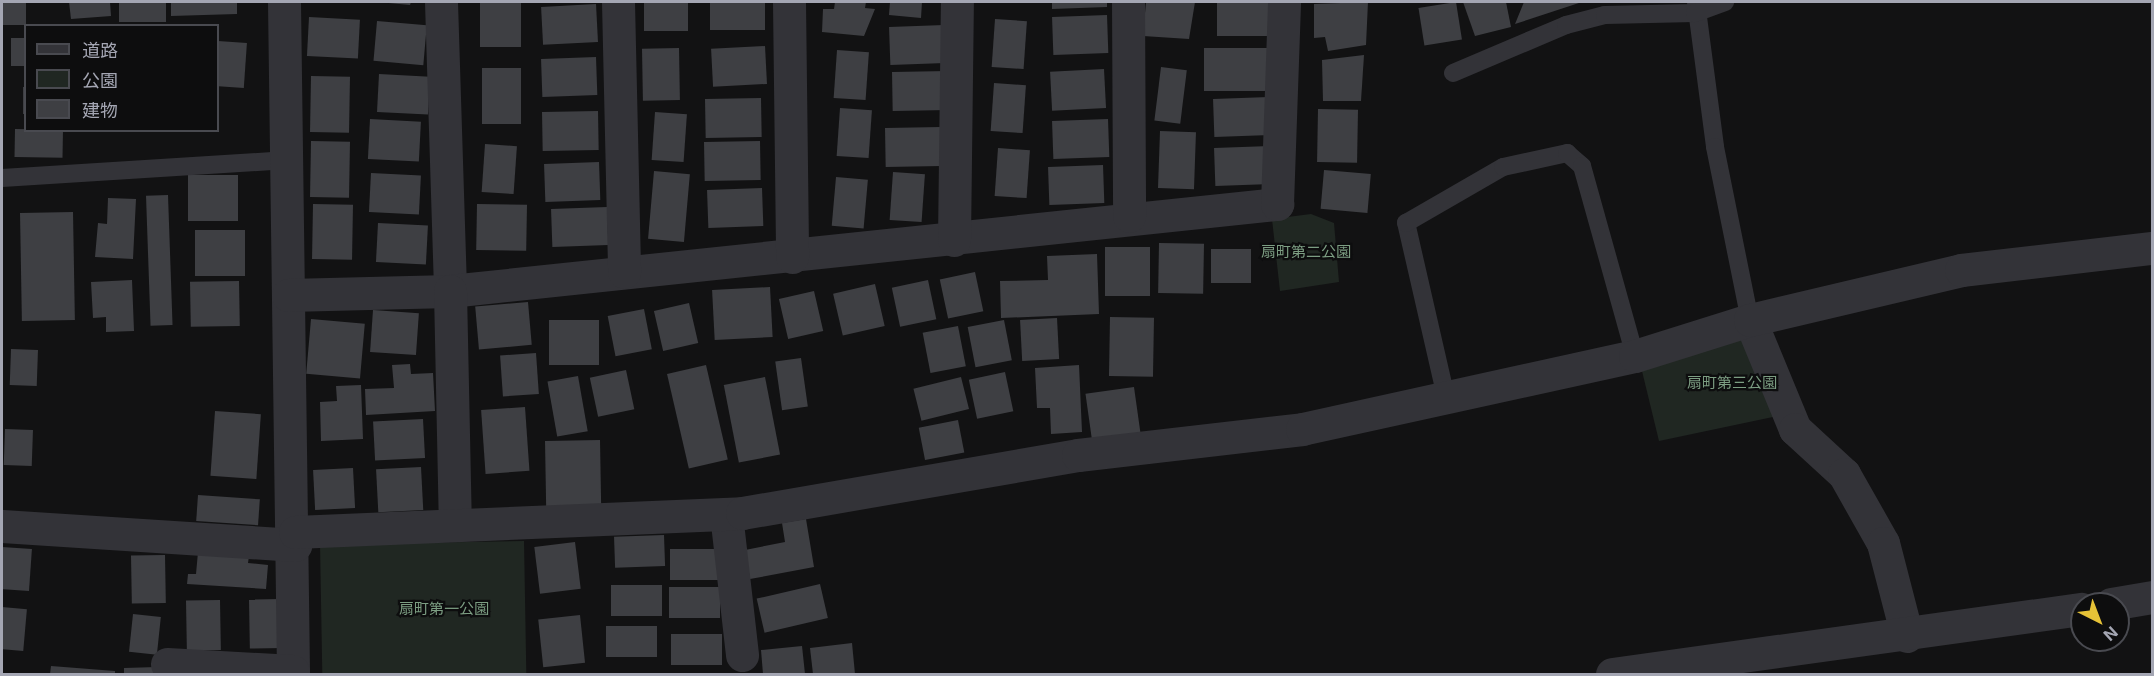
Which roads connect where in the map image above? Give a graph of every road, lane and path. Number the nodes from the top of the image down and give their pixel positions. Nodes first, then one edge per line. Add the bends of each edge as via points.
1 (284, 2) edge
2 (441, 2) edge
3 (618, 2) edge
4 (789, 2) edge
5 (957, 2) edge
6 (1128, 2) edge
7 (1284, 2) edge
8 (1725, 2) edge
9 (1695, 7) edge
10 (1605, 8) edge
11 (1454, 73) dead end
12 (290, 160) junction
13 (2, 178) edge
14 (1129, 216) junction
15 (954, 240) junction
16 (2152, 248) edge
17 (792, 256) junction
18 (624, 272) junction
19 (450, 291) junction
20 (288, 295) junction
21 (1750, 320) junction
22 (1635, 356) junction
23 (1446, 397) junction
24 (726, 514) junction
25 (455, 523) junction
26 (2, 526) edge
27 (295, 539) junction
28 (2152, 597) edge
29 (2130, 601) edge
30 (2070, 611) edge
31 (1907, 636) junction
32 (742, 655) dead end
33 (167, 664) dead end
34 (293, 673) edge
35 (1612, 675) edge

1 - 12 street
2 - 19 street
3 - 18 street
4 - 17 street
5 - 15 street
6 - 14 street
7 - 14 street via 1277,204
8 - 9 lane
9 - 10 lane
9 - 21 lane
10 - 11 lane
12 - 13 lane
12 - 20 street
14 - 15 street
15 - 17 street
16 - 21 street via 1961,270
17 - 18 street
18 - 19 street
19 - 20 street
19 - 25 street
20 - 27 street
21 - 22 street
21 - 31 street via 1795,429 1844,474 1883,543
22 - 23 street
22 - 23 lane via 1582,166 1567,153 1514,165 1406,223
23 - 24 street via 1302,429 1078,455
24 - 25 street
24 - 32 street
25 - 27 street
26 - 27 street
27 - 34 street
28 - 29 street
30 - 31 street
31 - 35 street
33 - 34 street

